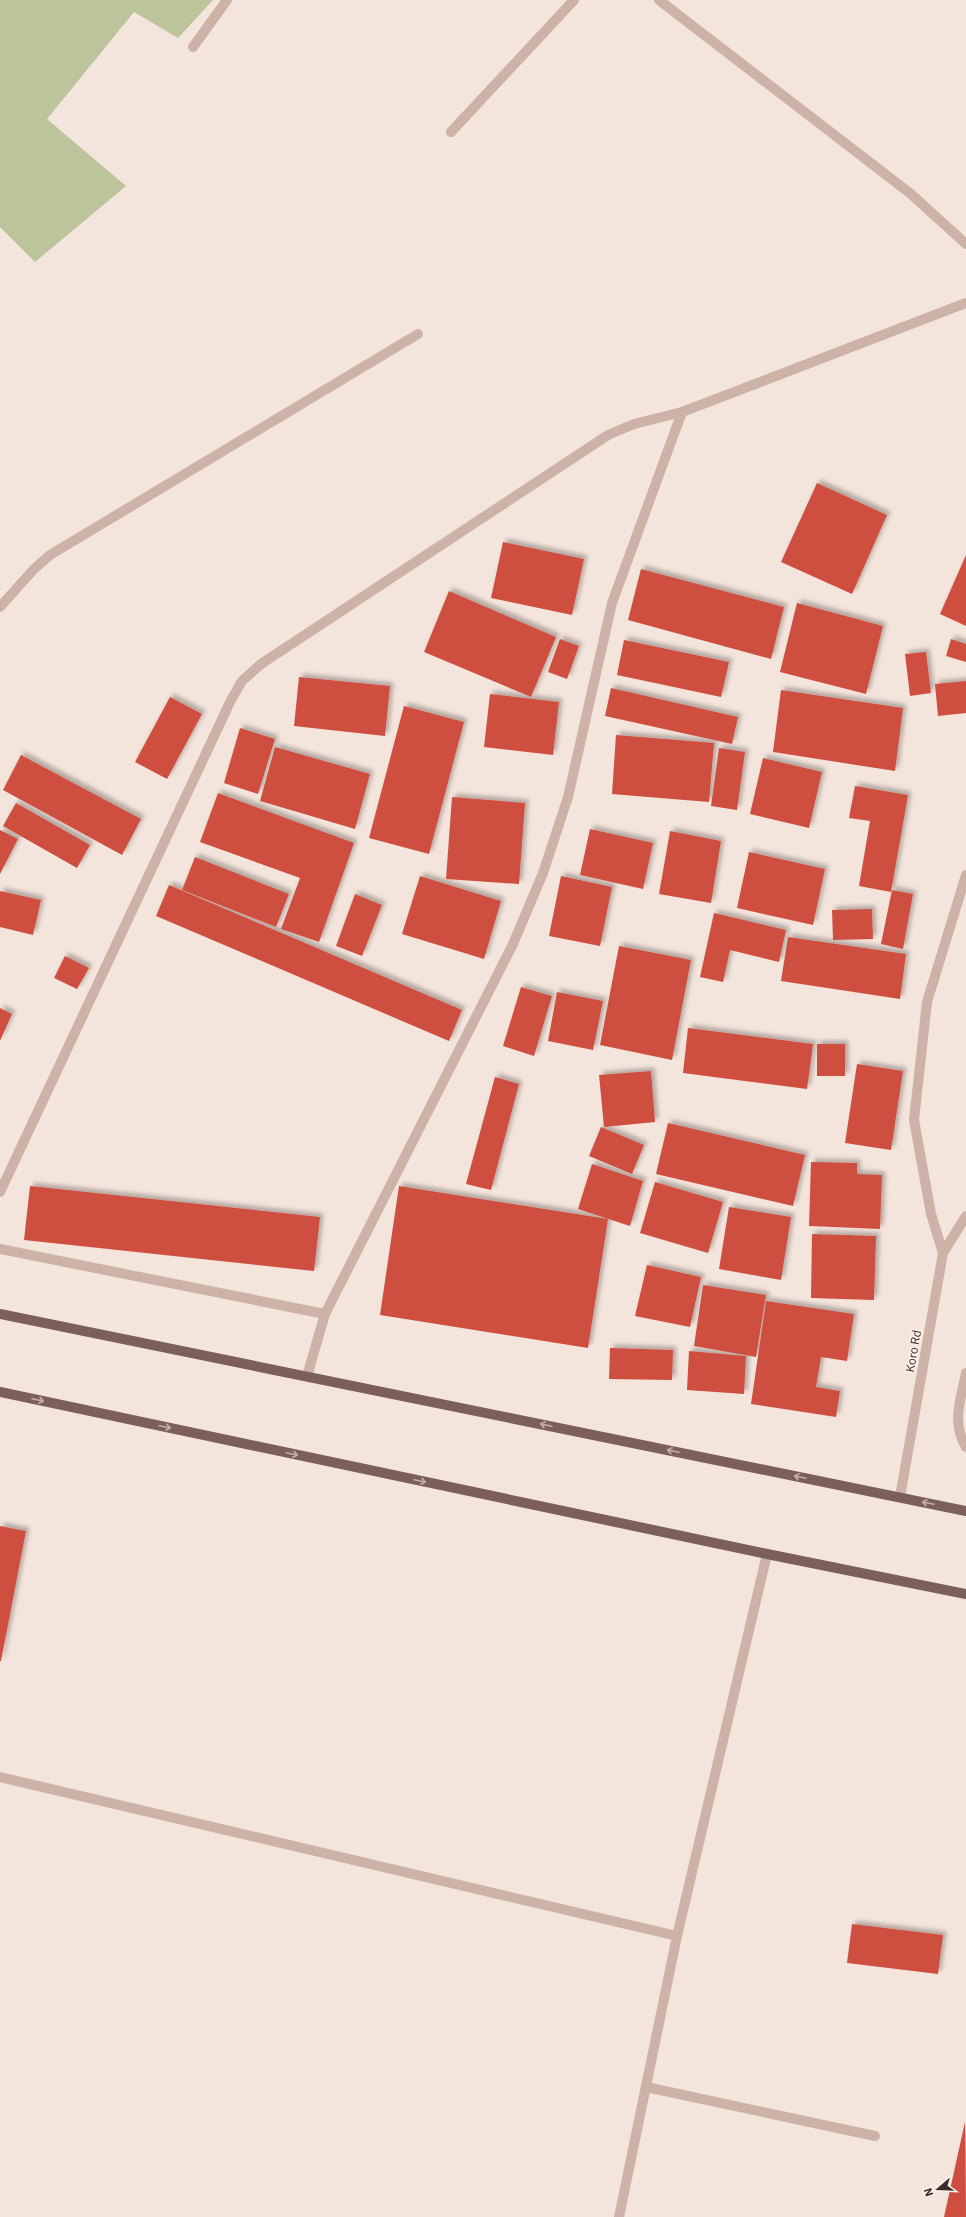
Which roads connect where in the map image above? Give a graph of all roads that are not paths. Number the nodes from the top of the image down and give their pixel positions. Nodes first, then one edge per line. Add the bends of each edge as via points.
1 (227, 0) edge
2 (574, 0) edge
3 (659, 0) edge
4 (193, 47) dead end
5 (451, 132) dead end
6 (966, 244) edge
7 (966, 303) edge
8 (418, 334) dead end
9 (682, 412) junction
10 (0, 607) edge
11 (966, 875) edge
12 (0, 1192) edge
13 (966, 1216) edge
14 (0, 1249) edge
15 (943, 1253) junction
16 (0, 1314) edge
17 (325, 1314) junction
18 (966, 1373) edge
19 (307, 1376) junction
20 (0, 1392) edge
21 (966, 1446) edge
22 (900, 1497) junction
23 (966, 1511) edge
24 (767, 1554) junction
25 (966, 1594) edge
26 (0, 1777) edge
27 (677, 1936) junction
28 (646, 2088) junction
29 (875, 2136) dead end
30 (620, 2217) edge

1 - 4 street
2 - 5 street
3 - 6 street via 911,194
7 - 9 street
8 - 10 street via 50,555
9 - 12 street via 634,424 608,435 261,664 242,681 230,700
9 - 17 street via 612,603 568,797 543,873 513,944
11 - 15 street via 927,1002 914,1120 932,1214
13 - 15 street, Koro Rd
14 - 17 street
15 - 22 street, Koro Rd
16 - 19 main road
17 - 19 street
18 - 21 street via 957,1417 958,1428
22 -> 19 main road
20 -> 24 main road
23 -> 22 main road
24 - 25 main road
24 - 27 street
26 - 27 street
27 - 28 street
28 - 29 street
28 - 30 street

